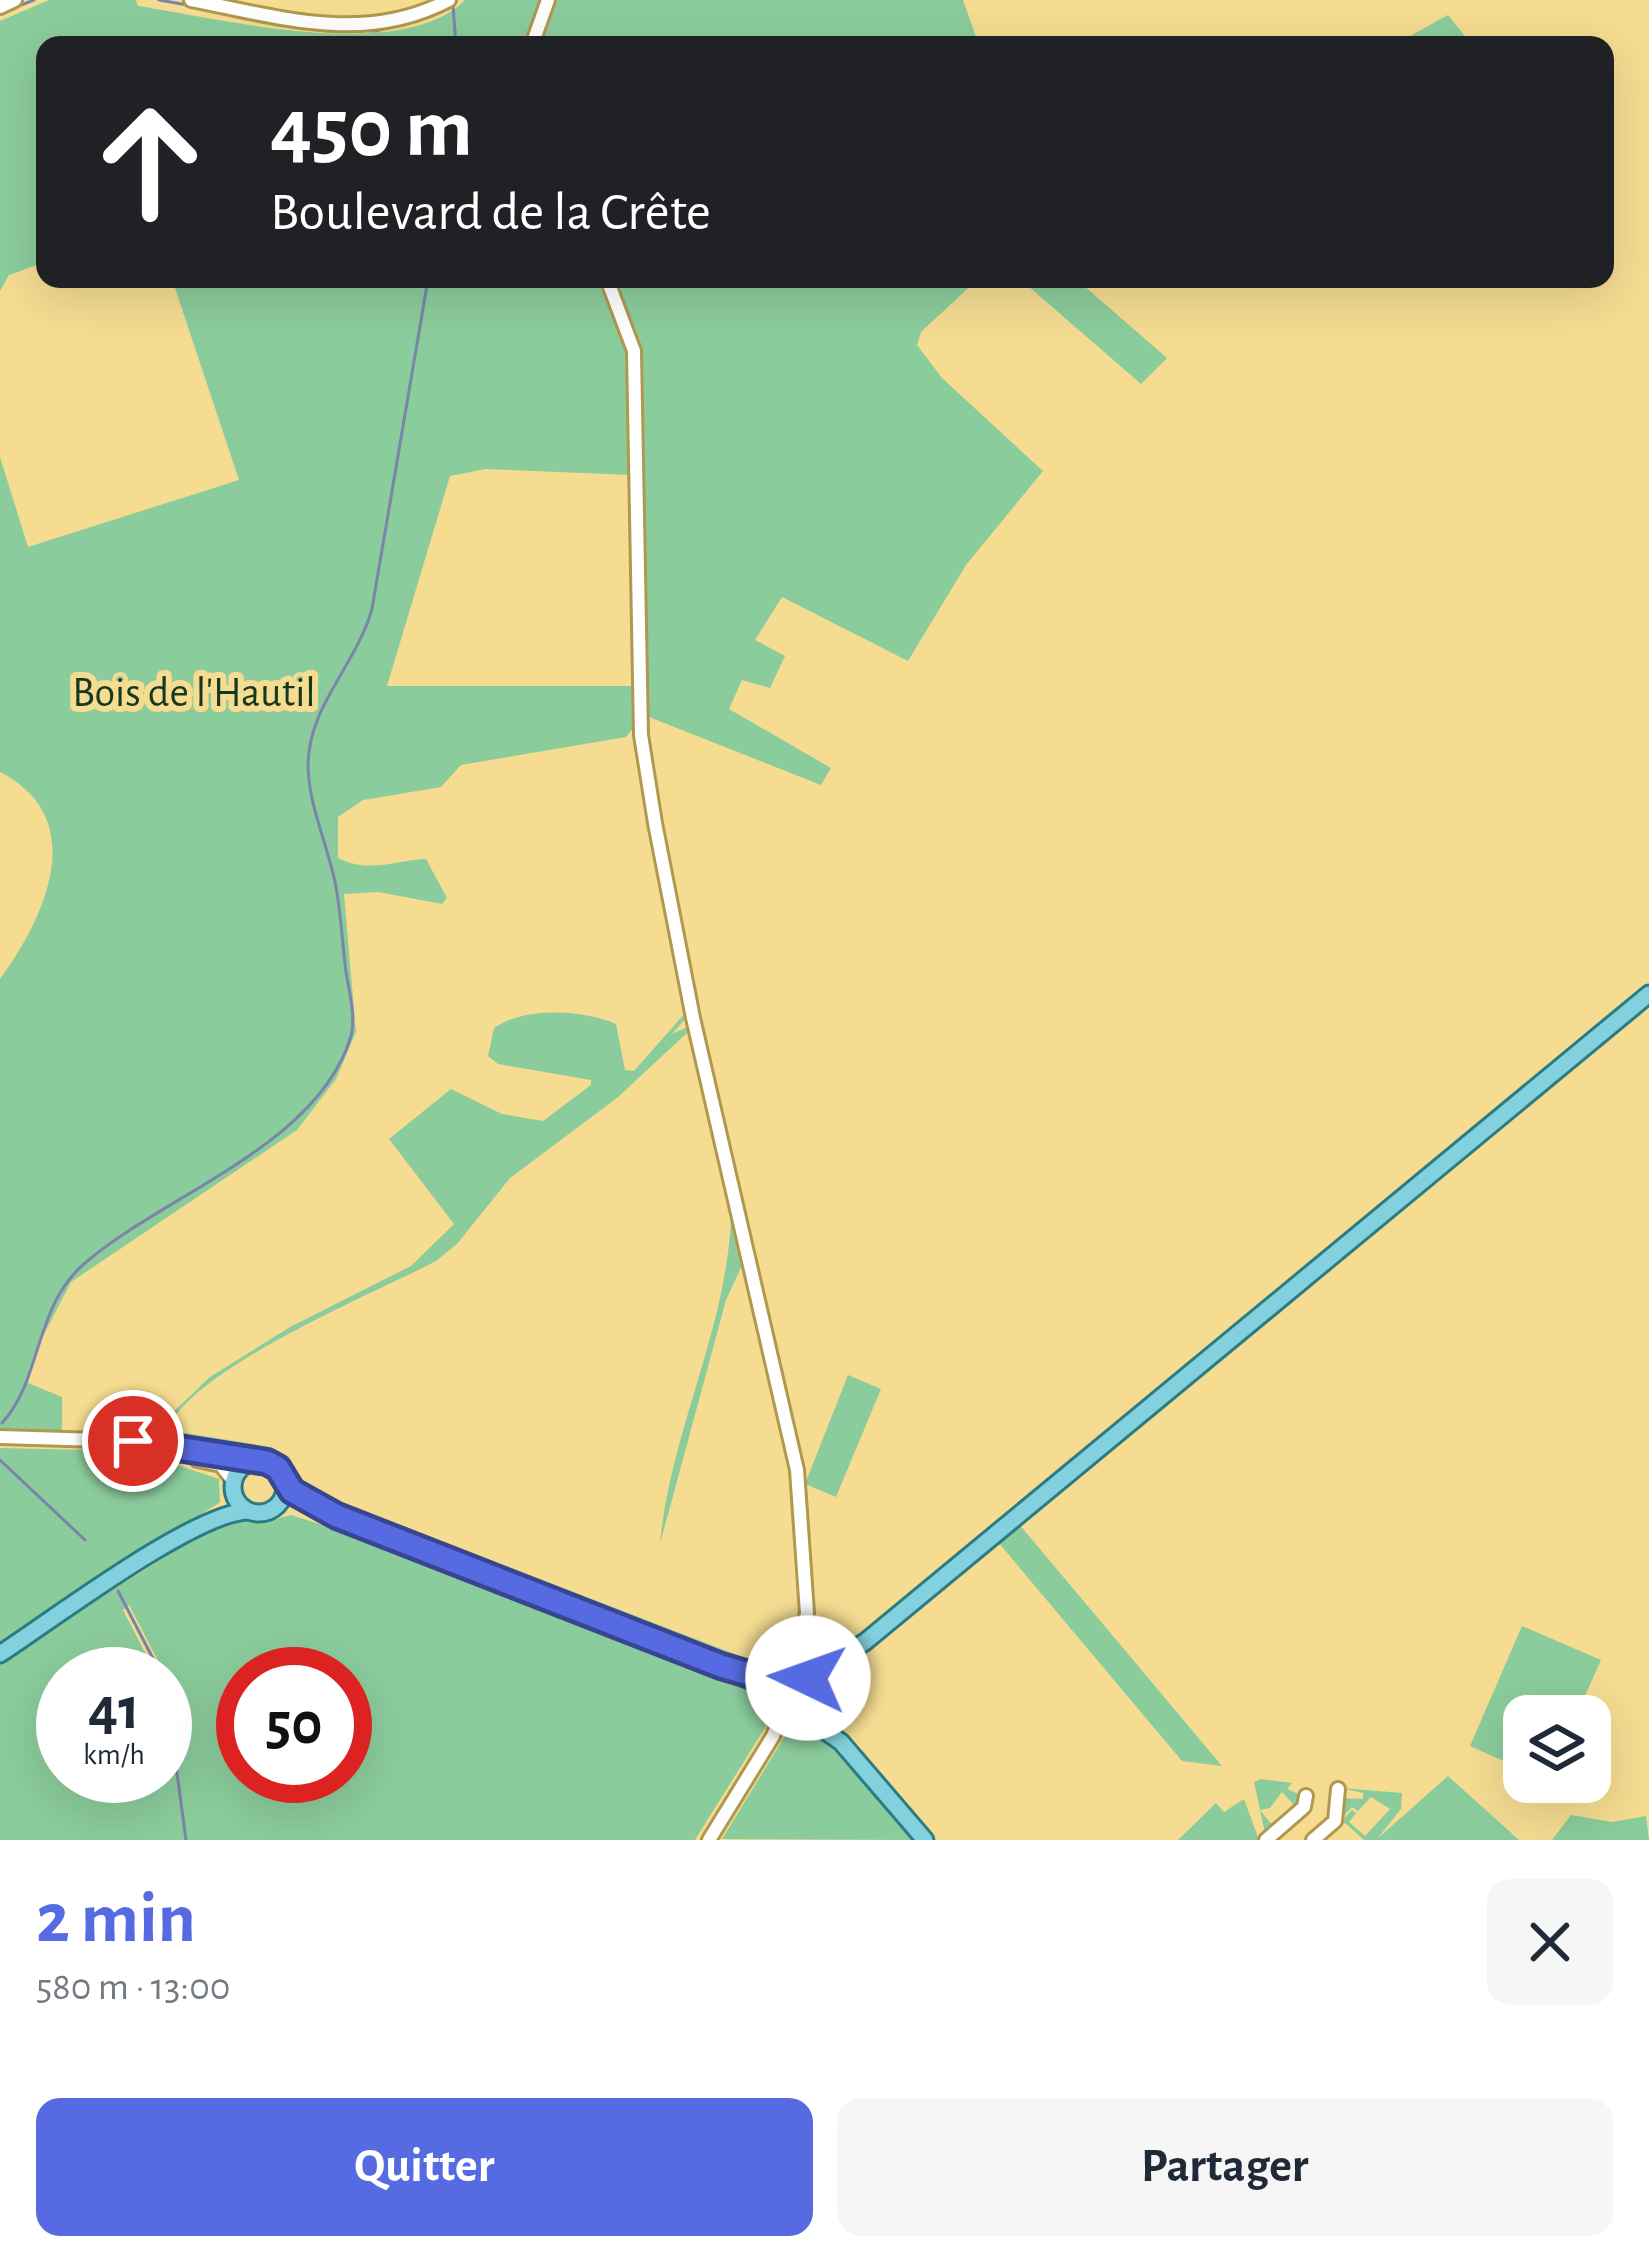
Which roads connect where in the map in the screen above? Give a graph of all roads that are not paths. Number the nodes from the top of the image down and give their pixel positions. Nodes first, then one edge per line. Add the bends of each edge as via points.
1 (16, 0) edge
2 (190, 0) edge
3 (449, 0) edge
4 (548, 0) edge
5 (0, 7) edge
6 (535, 36) edge
7 (610, 288) edge
8 (1649, 994) edge
9 (0, 1440) edge
10 (249, 1462) junction
11 (234, 1485) junction
12 (286, 1485) junction
13 (276, 1507) junction
14 (249, 1511) junction
15 (337, 1516) junction
16 (187, 1534) junction
17 (0, 1654) edge
18 (845, 1658) junction
19 (721, 1666) junction
20 (796, 1678) junction
21 (818, 1698) junction
22 (790, 1711) junction
23 (841, 1742) junction
24 (1338, 1790) dead end
25 (1306, 1796) dead end
26 (709, 1840) edge
27 (926, 1840) edge
28 (1266, 1840) edge
29 (1312, 1840) edge

1 - 5 street
2 - 3 street via 340,27 376,26
4 - 6 street
7 - 20 street via 634,351 641,734 693,1018 797,1471 807,1613
8 - 18 main road
9 - 10 street via 133,1441
9 - 11 street via 139,1446 217,1463
10 - 11 main road
10 - 12 main road via 271,1463
11 - 14 main road
11 - 16 main road
12 - 13 main road
12 - 15 main road
13 - 14 main road
13 - 15 main road
14 - 16 main road
15 - 19 main road
16 - 17 main road
18 - 20 main road
18 - 21 main road
19 - 20 main road
19 - 22 main road
20 - 21 main road
20 - 22 main road
21 - 22 main road
21 - 23 main road
22 - 23 main road
22 - 26 street
23 - 27 main road
24 - 29 street via 1335,1821
25 - 28 street

